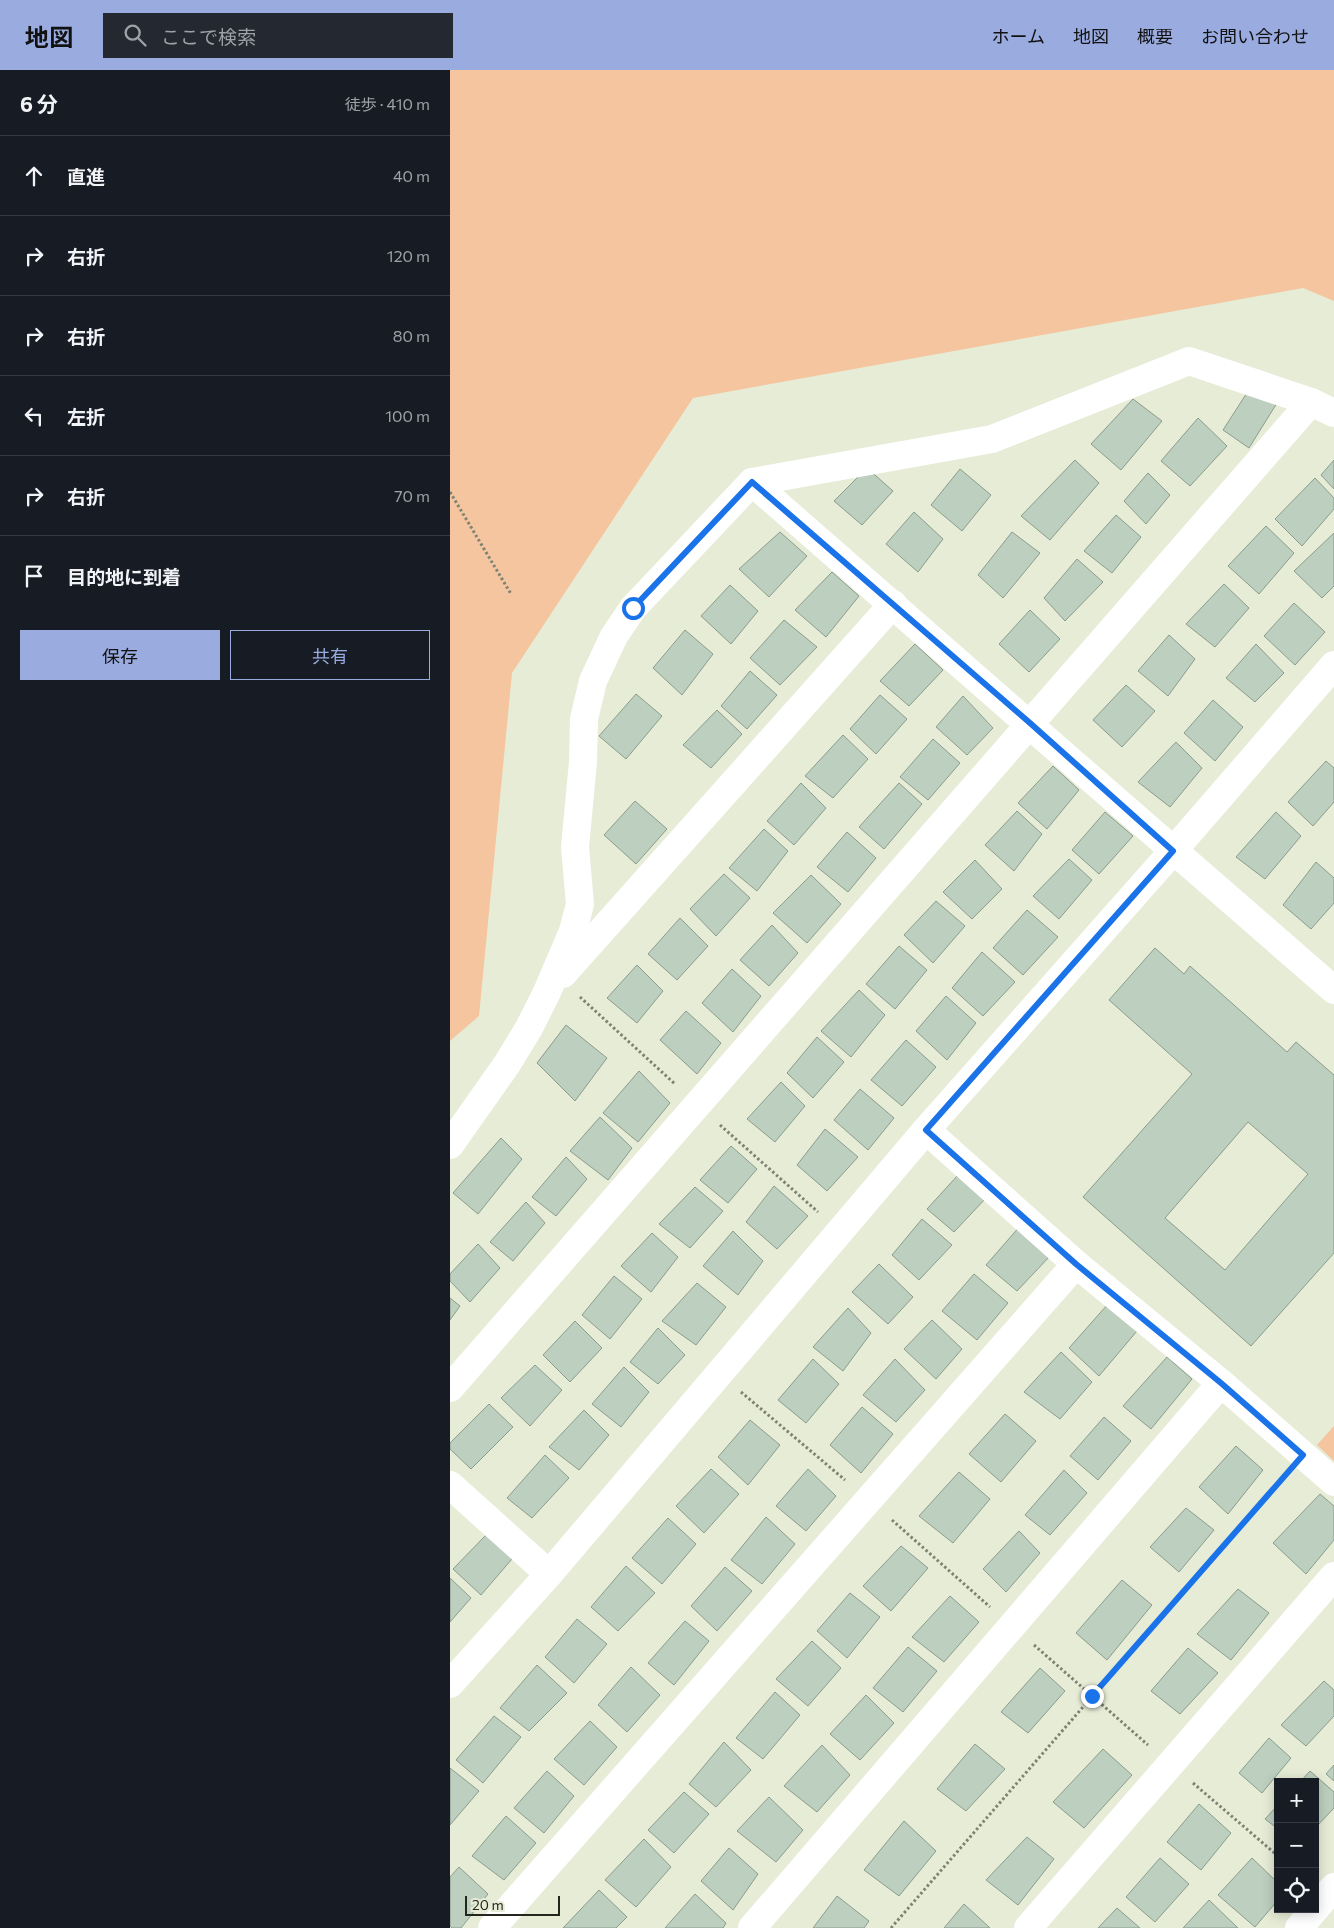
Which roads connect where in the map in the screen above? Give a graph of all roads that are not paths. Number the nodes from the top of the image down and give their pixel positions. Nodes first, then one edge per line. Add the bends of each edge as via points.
1 (1322, 407) edge
2 (752, 482) junction
3 (893, 604) junction
4 (1334, 665) edge
5 (1030, 723) junction
6 (1173, 851) junction
7 (1331, 980) edge
8 (547, 992) junction
9 (926, 1130) junction
10 (450, 1145) edge
11 (1076, 1264) junction
12 (1221, 1383) junction
13 (450, 1388) edge
14 (1334, 1482) edge
15 (450, 1484) edge
16 (550, 1574) junction
17 (1334, 1576) edge
18 (450, 1684) edge
19 (1334, 1887) edge
20 (1319, 1904) edge
21 (1312, 1913) edge
22 (492, 1928) edge
23 (752, 1928) edge
24 (1028, 1928) edge
25 (1299, 1928) edge

1 - 2 street via 1189,361 992,439
1 - 5 street
2 - 3 street
2 - 8 street via 633,608 614,636 593,681 584,719 575,847 580,904 573,931
3 - 5 street
3 - 8 street
4 - 6 street
5 - 6 street
5 - 13 street
6 - 7 street
6 - 9 street
8 - 10 street via 507,1064
9 - 11 street
9 - 16 street
11 - 12 street
11 - 22 street
12 - 14 street
12 - 23 street
15 - 16 street
16 - 18 street
17 - 24 street
19 - 20 street
21 - 25 street

